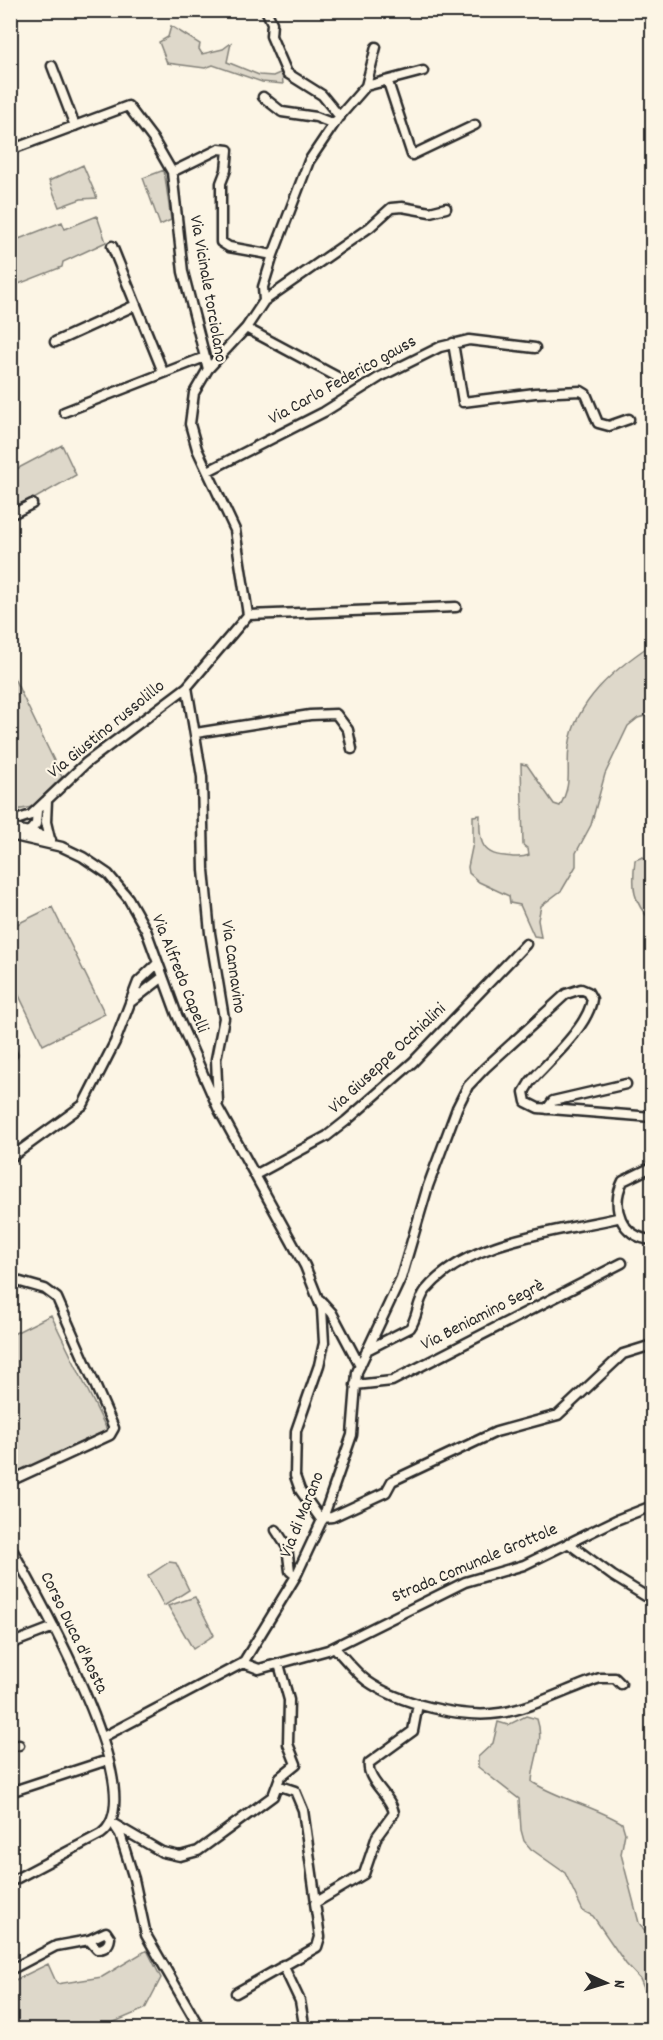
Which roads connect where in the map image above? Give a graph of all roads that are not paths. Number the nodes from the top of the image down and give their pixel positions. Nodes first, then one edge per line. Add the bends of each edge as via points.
1 (266, 10) edge
2 (376, 47) dead end
3 (52, 66) dead end
4 (423, 71) dead end
5 (388, 82) junction
6 (366, 86) junction
7 (263, 97) dead end
8 (337, 120) junction
9 (476, 125) dead end
10 (75, 126) junction
11 (10, 150) edge
12 (172, 172) junction
13 (446, 208) dead end
14 (112, 246) dead end
15 (273, 255) junction
16 (264, 301) junction
17 (136, 305) junction
18 (246, 328) junction
19 (55, 342) dead end
20 (453, 343) junction
21 (535, 348) dead end
22 (205, 357) junction
23 (208, 369) junction
24 (163, 372) junction
25 (343, 380) dead end
26 (64, 412) dead end
27 (629, 419) dead end
28 (208, 471) junction
29 (32, 504) dead end
30 (10, 515) edge
31 (456, 606) dead end
32 (248, 615) junction
33 (187, 687) junction
34 (196, 733) junction
35 (352, 749) dead end
36 (47, 800) junction
37 (37, 811) junction
38 (29, 817) junction
39 (10, 822) edge
40 (10, 832) edge
41 (29, 832) junction
42 (50, 842) junction
43 (526, 944) dead end
44 (158, 963) junction
45 (163, 977) junction
46 (132, 1001) junction
47 (626, 1084) dead end
48 (218, 1108) junction
49 (547, 1109) junction
50 (652, 1117) edge
51 (10, 1158) edge
52 (652, 1167) edge
53 (255, 1174) junction
54 (617, 1218) dead end
55 (652, 1239) edge
56 (622, 1263) dead end
57 (10, 1280) edge
58 (319, 1299) junction
59 (652, 1345) edge
60 (367, 1350) junction
61 (360, 1366) junction
62 (355, 1385) junction
63 (10, 1481) edge
64 (652, 1506) edge
65 (322, 1519) junction
66 (276, 1530) dead end
67 (568, 1543) junction
68 (10, 1546) edge
69 (296, 1576) junction
70 (652, 1600) edge
71 (54, 1627) junction
72 (10, 1644) edge
73 (335, 1648) junction
74 (243, 1664) junction
75 (279, 1664) junction
76 (621, 1684) dead end
77 (418, 1704) junction
78 (103, 1737) junction
79 (108, 1760) junction
80 (277, 1785) junction
81 (10, 1792) edge
82 (112, 1823) junction
83 (10, 1882) edge
84 (316, 1902) junction
85 (89, 1940) dead end
86 (283, 1965) junction
87 (10, 1970) edge
88 (236, 1993) dead end
89 (201, 2030) edge
90 (305, 2030) edge

1 - 8 street via 272,23 271,36 287,73 322,94
2 - 6 street
3 - 10 street
4 - 5 street
5 - 6 street
5 - 9 street via 412,155
6 - 8 street
7 - 8 street via 282,112
8 - 15 street via 309,161
10 - 11 street, Via Vicinale torciolano
10 - 12 street, Via Vicinale torciolano via 128,106
12 - 15 street via 219,149 228,150 221,183 221,242
12 - 22 street, Via Vicinale torciolano via 183,272
13 - 16 street via 430,212 391,208
14 - 17 street
15 - 16 street via 263,287
16 - 18 street
17 - 19 street
17 - 24 street
18 - 23 street
18 - 25 street
20 - 21 street, Via Carlo Federico gauss via 469,340
20 - 27 street via 463,402 581,391 586,394 598,423 609,426
20 - 28 street, Via Carlo Federico gauss via 380,377 324,412
22 - 23 street, Via Vicinale torciolano
22 - 24 street
23 - 28 street, Via Vicinale torciolano via 194,393 189,413 191,434
24 - 26 street
28 - 32 street, Via Vicinale torciolano via 239,544
29 - 30 street
31 - 32 street
32 - 33 street
33 - 34 street, Via Cannavino
33 - 36 street, Via Giustino russolillo via 86,763
34 - 35 street via 336,714 348,730
34 - 48 street, Via Cannavino via 209,922 224,1018 215,1072
36 - 37 street, Via Giustino russolillo
36 - 42 street
37 - 38 street
37 - 41 street via 36,824
38 - 39 street
38 - 41 street
40 - 41 street, Via Alfredo Capelli
40 - 42 street, Via Alfredo Capelli
41 - 42 street, Via Alfredo Capelli
42 - 44 street, Via Alfredo Capelli via 93,863 118,885 138,915
43 - 53 street, Via Giuseppe Occhialini via 413,1062 346,1121 327,1136
44 - 45 street, Via Alfredo Capelli
44 - 46 street via 138,982
45 - 46 street
45 - 48 street, Via Alfredo Capelli
46 - 51 street via 83,1105
47 - 49 street via 553,1101
48 - 53 street, Via Cannavino
49 - 50 street
49 - 60 street, Via di Marano via 526,1102 524,1092 587,1014 592,999 581,988 566,994 468,1086 428,1186 394,1296
52 - 55 street via 623,1181 619,1196 621,1218 628,1232 637,1238
53 - 58 street, Via Cannavino via 300,1255
54 - 60 street via 498,1245 472,1255 424,1292 410,1328
56 - 62 street, Via Beniamino Segrè via 393,1381
57 - 63 street via 45,1289 57,1298 114,1425 112,1434
58 - 61 street, Via Cannavino via 332,1313
58 - 65 street, Via Cannavino via 324,1344 296,1431 295,1476 300,1490
59 - 65 street via 623,1354 558,1415 512,1426 478,1440 391,1482 386,1492
60 - 61 street, Via di Marano
61 - 62 street, Via di Marano
62 - 65 street, Via di Marano via 351,1435
64 - 67 street, Strada Comunale Grottole
65 - 69 street, Via di Marano
66 - 69 street via 287,1547 290,1570
67 - 70 street
67 - 73 street, Strada Comunale Grottole via 517,1567 465,1582
68 - 71 street, Corso Duca d'Aosta
69 - 74 street, Via di Marano
71 - 72 street
71 - 78 street, Corso Duca d'Aosta via 83,1684
73 - 75 street, Strada Comunale Grottole
73 - 77 street via 373,1685
74 - 75 street, Strada Comunale Grottole via 259,1669
74 - 78 street
75 - 80 street via 289,1700 288,1744 296,1764 280,1777
76 - 77 street via 615,1678 600,1678 501,1713
77 - 84 street via 413,1731 368,1767 394,1813 377,1836 364,1874
78 - 79 street, Corso Duca d'Aosta
79 - 81 street
79 - 82 street, Corso Duca d'Aosta
80 - 82 street via 273,1796 202,1850 180,1856 147,1844
80 - 84 street via 293,1789 300,1803
82 - 83 street via 94,1838
82 - 89 street via 124,1845 146,1935
84 - 86 street via 319,1945
85 - 87 street via 56,1946
86 - 88 street
86 - 90 street via 300,2001

